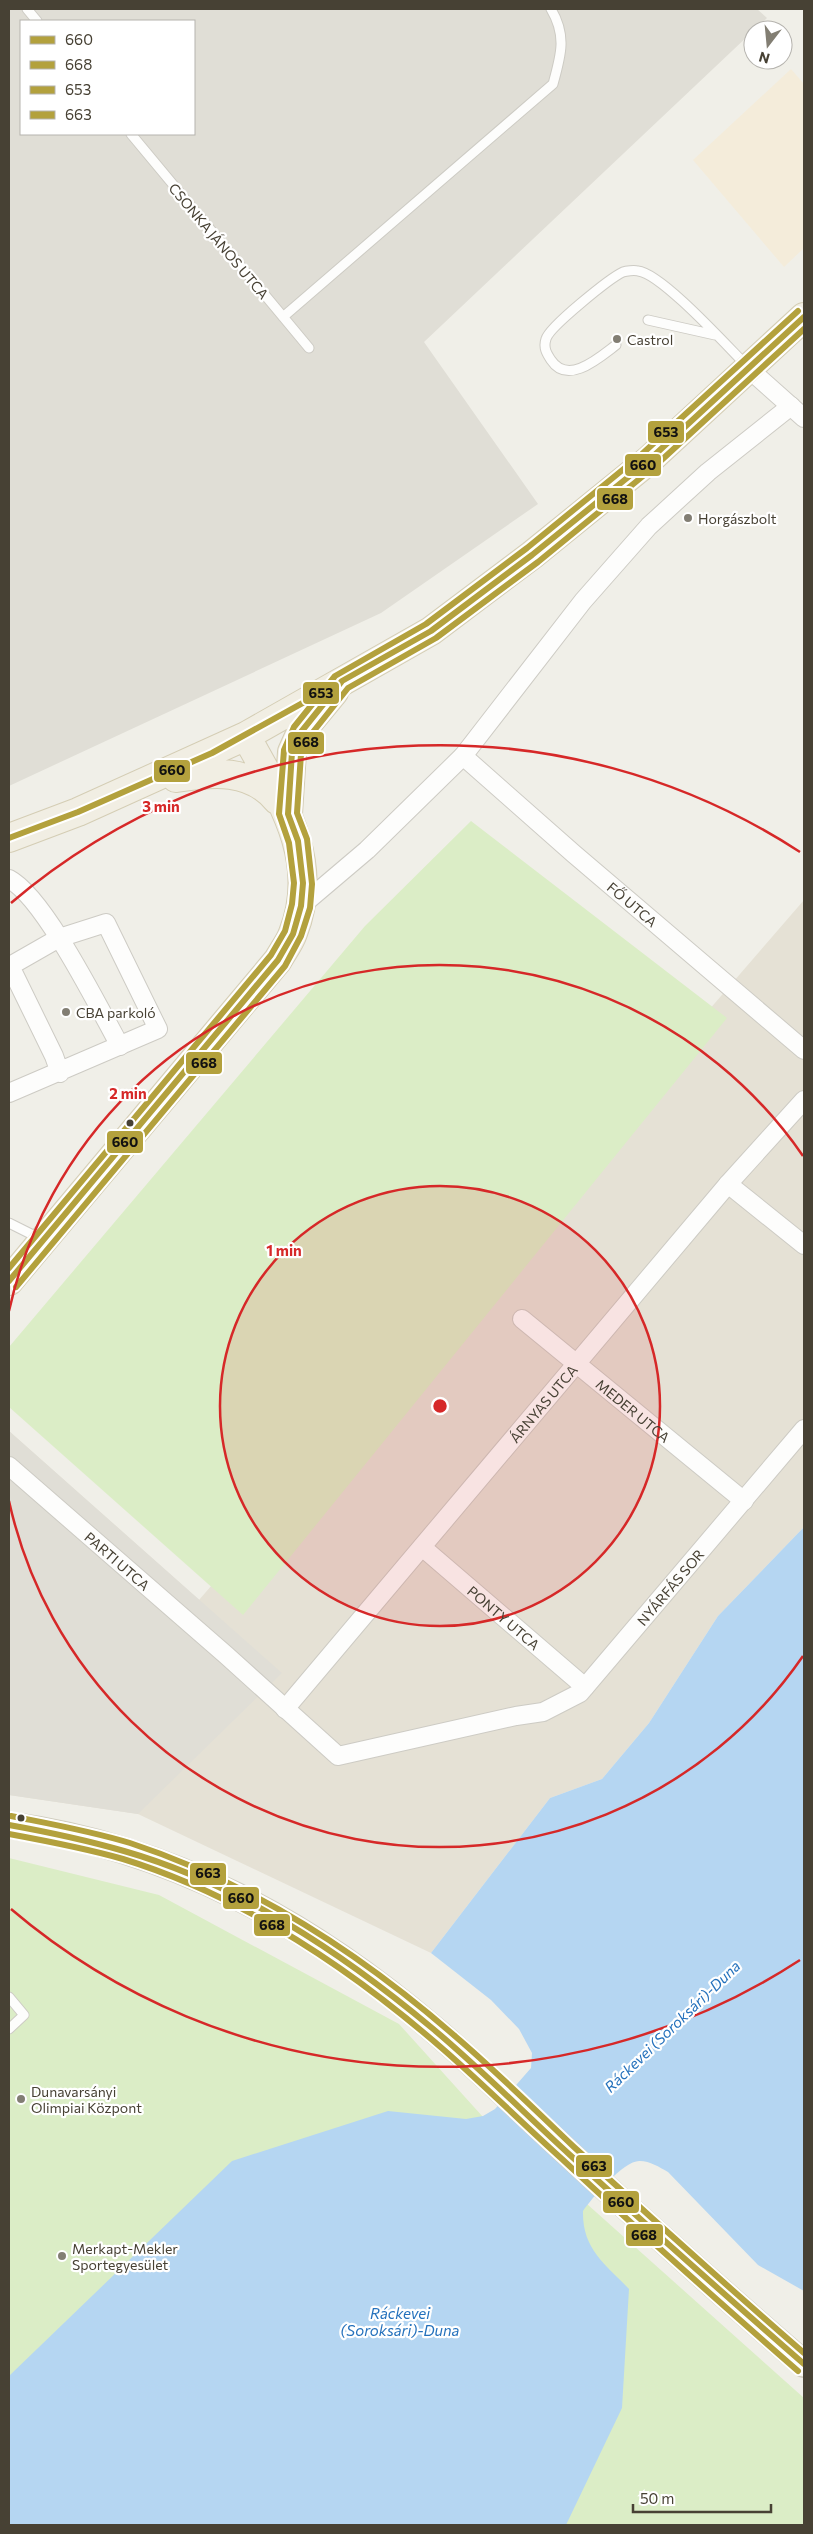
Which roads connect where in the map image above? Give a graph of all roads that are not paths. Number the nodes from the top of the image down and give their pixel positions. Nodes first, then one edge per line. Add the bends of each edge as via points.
1 (27, 9) edge
2 (552, 9) edge
3 (36, 20) edge
4 (131, 135) edge
5 (283, 317) junction
6 (804, 317) edge
7 (648, 320) dead end
8 (717, 336) junction
9 (616, 345) dead end
10 (308, 348) dead end
11 (749, 368) junction
12 (791, 406) junction
13 (804, 418) edge
14 (342, 681) junction
15 (246, 736) junction
16 (463, 756) junction
17 (142, 783) junction
18 (288, 814) junction
19 (9, 838) edge
20 (9, 878) edge
21 (301, 906) junction
22 (59, 938) junction
23 (120, 1046) junction
24 (804, 1050) edge
25 (60, 1073) junction
26 (9, 1093) edge
27 (804, 1100) edge
28 (728, 1184) junction
29 (9, 1223) edge
30 (43, 1240) junction
31 (804, 1245) edge
32 (9, 1281) edge
33 (522, 1319) dead end
34 (578, 1363) junction
35 (804, 1429) edge
36 (9, 1466) edge
37 (744, 1501) junction
38 (422, 1547) junction
39 (585, 1687) junction
40 (284, 1709) junction
41 (9, 1825) edge
42 (9, 1997) edge
43 (9, 2029) edge
44 (804, 2364) edge

1 - 3 lane
2 - 5 lane via 560,24 562,53 553,84
4 - 5 lane, CSONKA JÁNOS UTCA
5 - 10 lane, CSONKA JÁNOS UTCA
6 - 11 main road
7 - 8 lane
8 - 9 lane via 660,281 639,270 623,272 561,319 546,338 545,352 554,365 569,371 584,368
8 - 11 lane
11 - 12 street
11 - 14 main road via 648,461 532,555 431,631
12 - 13 street
12 - 16 street via 708,472 649,526 583,601
14 - 15 main road
14 - 18 main road via 301,732 292,752
15 - 17 main road
15 - 18 main road
16 - 21 street via 367,850
16 - 24 street, FŐ UTCA
17 - 18 main road via 205,773 242,776 262,787
17 - 19 main road
18 - 21 main road via 302,863
20 - 22 street via 19,884
21 - 30 main road via 293,934 278,960
22 - 23 street
22 - 23 street via 106,923 158,1029
22 - 25 street via 10,966
23 - 25 street
25 - 26 street
27 - 28 street, ÁRNYAS UTCA
28 - 31 street
28 - 34 street, ÁRNYAS UTCA
29 - 30 lane
30 - 32 main road
33 - 34 street, MEDER UTCA
34 - 37 street, MEDER UTCA
34 - 38 street, ÁRNYAS UTCA
35 - 37 street, NYÁRFÁS SOR
36 - 40 street, PARTI UTCA
37 - 39 street, NYÁRFÁS SOR
38 - 39 street, PONTY UTCA
38 - 40 street, ÁRNYAS UTCA
39 - 40 street, NYÁRFÁS SOR via 580,1693 543,1712 338,1756
41 - 44 street via 75,1837 136,1854 241,1896 304,1932 432,2028 695,2271
42 - 43 lane via 24,2015

